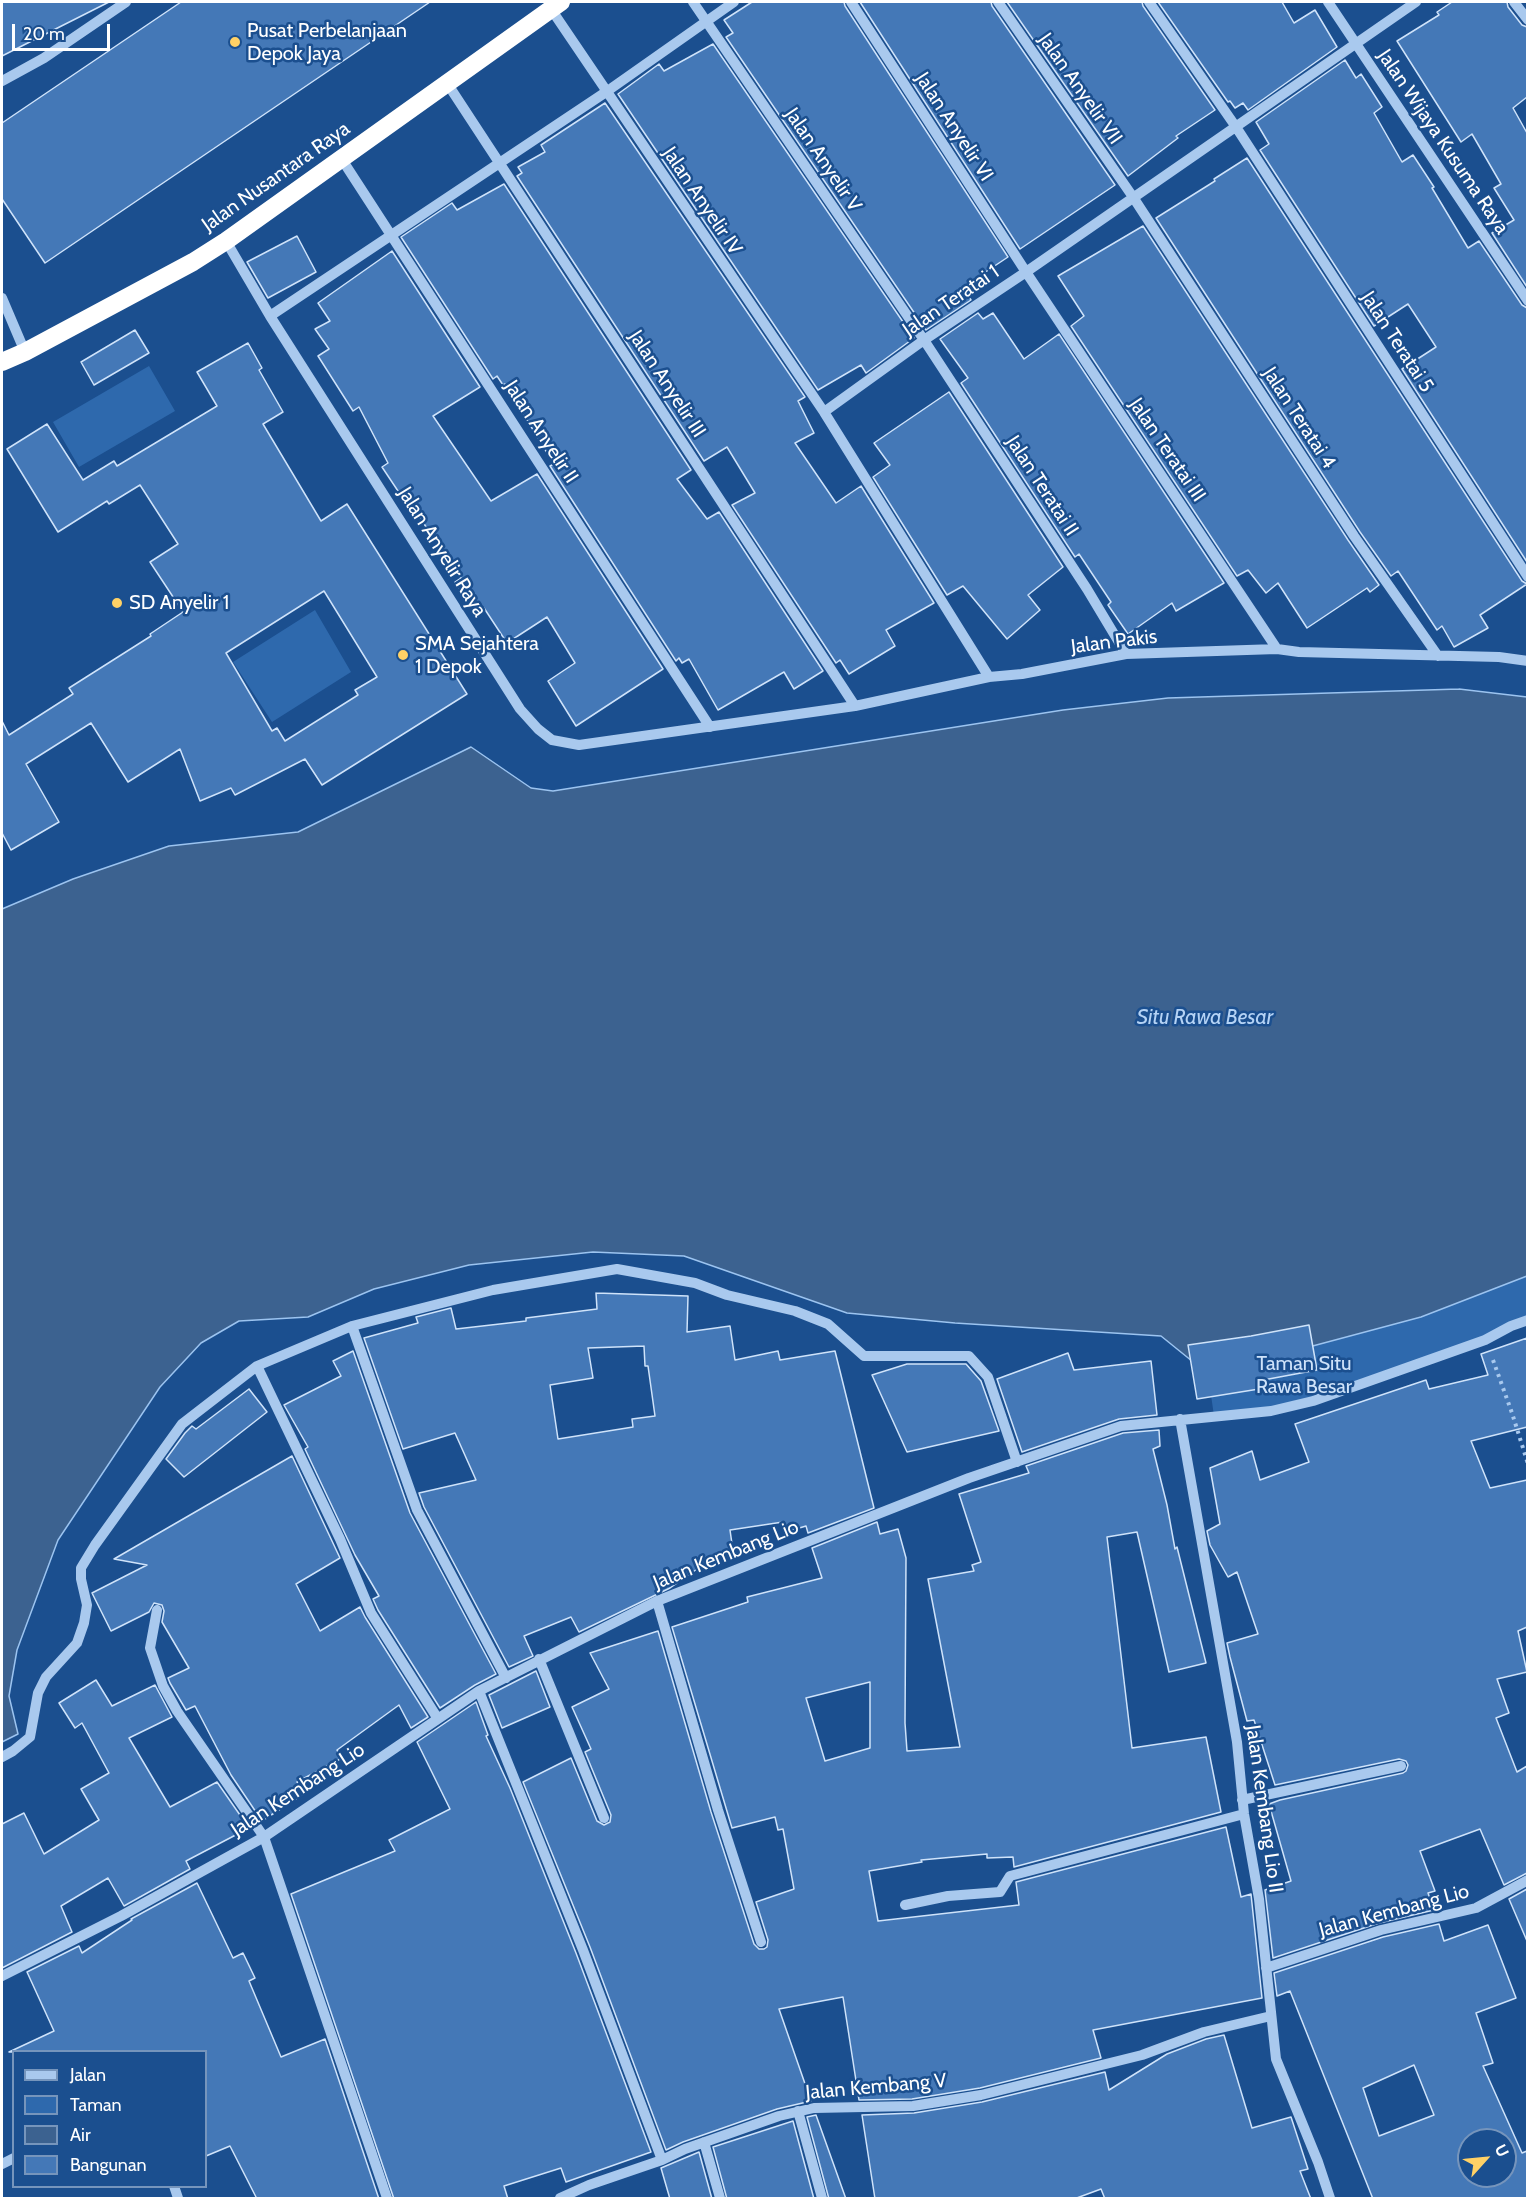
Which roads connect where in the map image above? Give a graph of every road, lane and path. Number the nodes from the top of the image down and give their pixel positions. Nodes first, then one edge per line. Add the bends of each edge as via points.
1 (126, 2) edge
2 (693, 2) edge
3 (734, 2) edge
4 (851, 2) edge
5 (998, 2) edge
6 (1149, 2) edge
7 (1328, 2) edge
8 (1416, 2) edge
9 (1514, 2) edge
10 (556, 5) edge
11 (1527, 20) edge
12 (706, 21) junction
13 (1356, 45) junction
14 (2, 81) edge
15 (447, 83) junction
16 (606, 92) junction
17 (1236, 127) junction
18 (341, 158) junction
19 (500, 163) junction
20 (1133, 197) junction
21 (392, 235) junction
22 (226, 241) junction
23 (1026, 272) junction
24 (2, 298) edge
25 (1527, 301) edge
26 (270, 316) junction
27 (924, 340) junction
28 (25, 352) junction
29 (2, 362) edge
30 (824, 412) junction
31 (1527, 577) edge
32 (1277, 649) junction
33 (1126, 654) junction
34 (1438, 656) junction
35 (1527, 661) edge
36 (989, 677) junction
37 (855, 706) junction
38 (710, 727) junction
39 (1527, 1320) edge
40 (351, 1326) junction
41 (1485, 1340) junction
42 (257, 1366) junction
43 (1180, 1419) junction
44 (1017, 1462) junction
45 (1527, 1464) edge
46 (657, 1601) junction
47 (157, 1611) dead end
48 (539, 1659) junction
49 (506, 1678) junction
50 (479, 1691) junction
51 (438, 1719) junction
52 (2, 1757) edge
53 (1401, 1766) dead end
54 (1242, 1800) junction
55 (1244, 1814) junction
56 (604, 1818) dead end
57 (264, 1837) junction
58 (1527, 1880) edge
59 (905, 1905) dead end
60 (761, 1942) dead end
61 (1266, 1968) junction
62 (2, 1976) edge
63 (1271, 2016) junction
64 (798, 2111) junction
65 (704, 2142) junction
66 (662, 2160) junction
67 (387, 2199) edge
68 (560, 2199) edge
69 (720, 2199) edge
70 (822, 2199) edge
71 (1329, 2199) edge

1 - 14 street via 44,58
2 - 12 street, Jalan Anyelir V
3 - 12 street
4 - 23 street, Jalan Anyelir VI
5 - 20 street, Jalan Anyelir VII
6 - 17 street, Jalan Teratai 5
7 - 13 street, Jalan Wijaya Kusuma Raya
8 - 13 street, Jalan Teratai 1
9 - 11 street
10 - 15 highway, Jalan Nusantara Raya
10 - 16 street, Jalan Anyelir IV
12 - 16 street
12 - 27 street, Jalan Anyelir V
13 - 17 street, Jalan Teratai 1
13 - 25 street, Jalan Wijaya Kusuma Raya
15 - 18 highway, Jalan Nusantara Raya
15 - 19 street, Jalan Anyelir III
16 - 19 street
16 - 30 street, Jalan Anyelir IV
17 - 20 street, Jalan Teratai 1
17 - 31 street, Jalan Teratai 5
18 - 21 street, Jalan Anyelir II
18 - 22 highway, Jalan Nusantara Raya
19 - 21 street
19 - 37 street, Jalan Anyelir III
20 - 23 street, Jalan Teratai 1
20 - 34 street, Jalan Teratai 4 via 1354,536
21 - 26 street
21 - 38 street, Jalan Anyelir II
22 - 26 street, Jalan Anyelir Raya
22 - 28 highway, Jalan Nusantara Raya
23 - 27 street, Jalan Teratai 1
23 - 32 street, Jalan Teratai III
24 - 28 street
26 - 38 street, Jalan Anyelir Raya via 520,710 538,729 552,740 579,745
27 - 30 street, Jalan Teratai 1
27 - 33 street, Jalan Teratai II
28 - 29 highway, Jalan Nusantara Raya
30 - 36 street
32 - 33 street, Jalan Pakis
32 - 34 street, Jalan Pakis
33 - 36 street, Jalan Pakis
34 - 35 street, Jalan Pakis
36 - 37 street, Jalan Pakis
37 - 38 street, Jalan Pakis
39 - 41 street, Jalan Kembang Lio
40 - 42 street
40 - 44 street via 494,1290 617,1269 695,1283 828,1324 864,1356 969,1356 988,1377
40 - 49 street via 417,1510
41 - 43 street, Jalan Kembang Lio via 1313,1401 1271,1411
41 - 45 path
42 - 51 street via 371,1613
42 - 52 street via 182,1424 95,1545 81,1568 87,1605 77,1643 46,1677 38,1693 30,1737
43 - 44 street, Jalan Kembang Lio via 1121,1426
43 - 54 street, Jalan Kembang Lio II via 1234,1722
44 - 46 street, Jalan Kembang Lio
46 - 48 street, Jalan Kembang Lio
46 - 60 street
47 - 57 street via 150,1648 163,1686
48 - 49 street, Jalan Kembang Lio
48 - 56 street
49 - 50 street, Jalan Kembang Lio
50 - 51 street, Jalan Kembang Lio
50 - 66 street
51 - 57 street, Jalan Kembang Lio
53 - 54 street
54 - 55 street, Jalan Kembang Lio II
55 - 59 street via 1010,1876 1000,1892 948,1896
55 - 61 street, Jalan Kembang Lio II
57 - 62 street, Jalan Kembang Lio
57 - 67 street
58 - 61 street, Jalan Kembang Lio via 1476,1908 1381,1930
61 - 63 street, Jalan Kembang Lio II
63 - 64 street, Jalan Kembang V via 1204,2032 1142,2055 981,2095 913,2106
63 - 71 street, Jalan Kembang Lio II via 1276,2059
64 - 65 street, Jalan Kembang V
64 - 70 street
65 - 66 street, Jalan Kembang V
65 - 69 street
66 - 68 street, Jalan Kembang V

